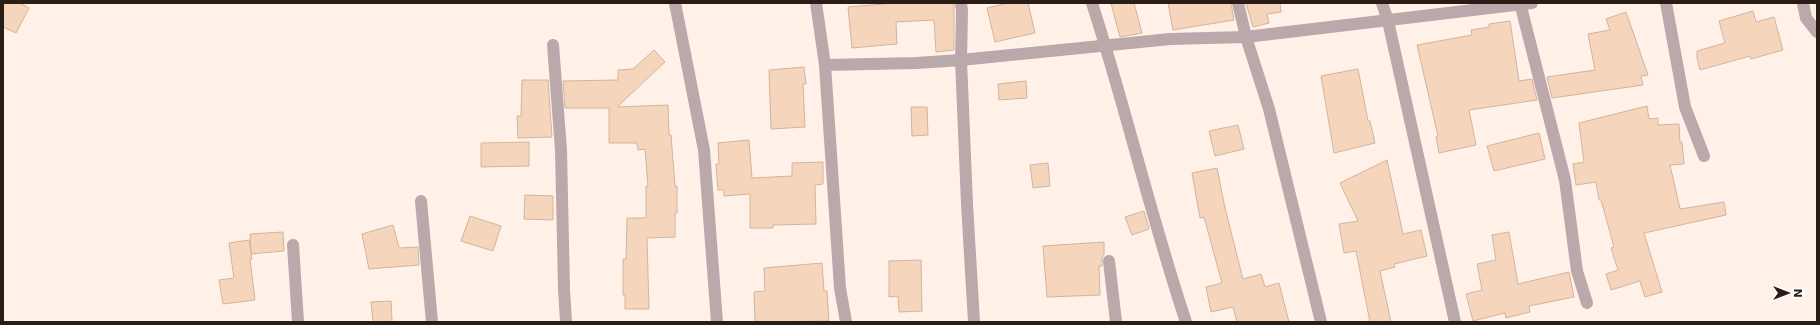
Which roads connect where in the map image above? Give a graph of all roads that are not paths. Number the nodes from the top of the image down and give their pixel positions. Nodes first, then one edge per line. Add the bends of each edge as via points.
1 (675, 3) edge
2 (816, 3) edge
3 (961, 3) edge
4 (1092, 3) edge
5 (1238, 3) edge
6 (1382, 3) edge
7 (1666, 3) edge
8 (1803, 3) edge
9 (1524, 4) edge
10 (1388, 21) junction
11 (1817, 32) edge
12 (1246, 37) junction
13 (552, 46) dead end
14 (1106, 46) junction
15 (961, 60) junction
16 (825, 65) junction
17 (1704, 156) dead end
18 (421, 201) dead end
19 (293, 245) dead end
20 (1109, 261) dead end
21 (1587, 303) dead end
22 (298, 322) edge
23 (432, 322) edge
24 (566, 322) edge
25 (717, 322) edge
26 (846, 322) edge
27 (974, 322) edge
28 (1116, 322) edge
29 (1186, 322) edge
30 (1322, 322) edge
31 (1455, 322) edge

1 - 25 street via 704,150
2 - 16 street
3 - 15 street
4 - 14 street
5 - 12 street
6 - 10 street
7 - 17 street via 1685,107
8 - 11 street via 1806,18
9 - 10 street
9 - 21 street via 1565,180 1577,271
10 - 12 street
10 - 31 street
12 - 14 street via 1170,39
12 - 30 street via 1269,109
13 - 24 street via 561,150
14 - 15 street
14 - 29 street via 1166,262
15 - 16 street
15 - 27 street
16 - 26 street via 840,288
18 - 23 street
19 - 22 street
20 - 28 street

